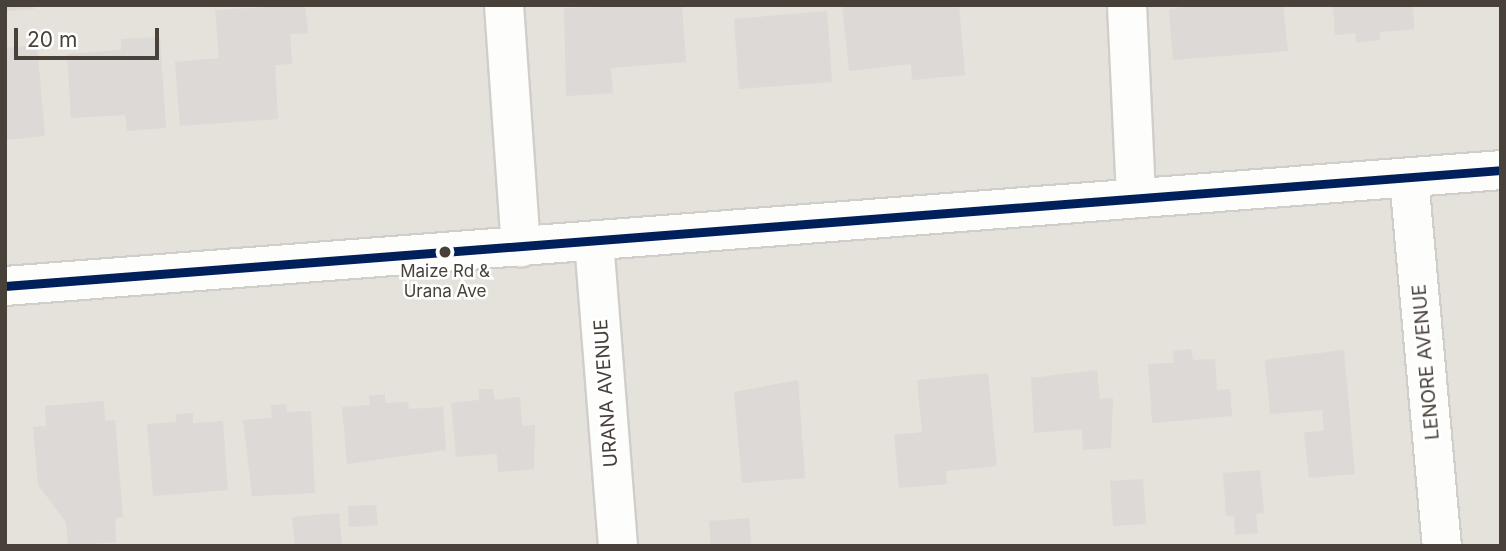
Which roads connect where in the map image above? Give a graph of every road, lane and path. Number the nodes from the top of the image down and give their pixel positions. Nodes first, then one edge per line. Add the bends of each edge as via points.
1 (504, 5) edge
2 (1127, 5) edge
3 (1501, 170) edge
4 (1409, 178) junction
5 (1136, 197) junction
6 (594, 241) junction
7 (521, 247) junction
8 (5, 286) edge
9 (618, 546) edge
10 (1442, 546) edge

1 - 7 street
2 - 5 street
3 - 4 street
4 - 5 street
4 - 10 street, LENORE AVENUE
5 - 6 street
6 - 7 street
6 - 9 street, URANA AVENUE
7 - 8 street

